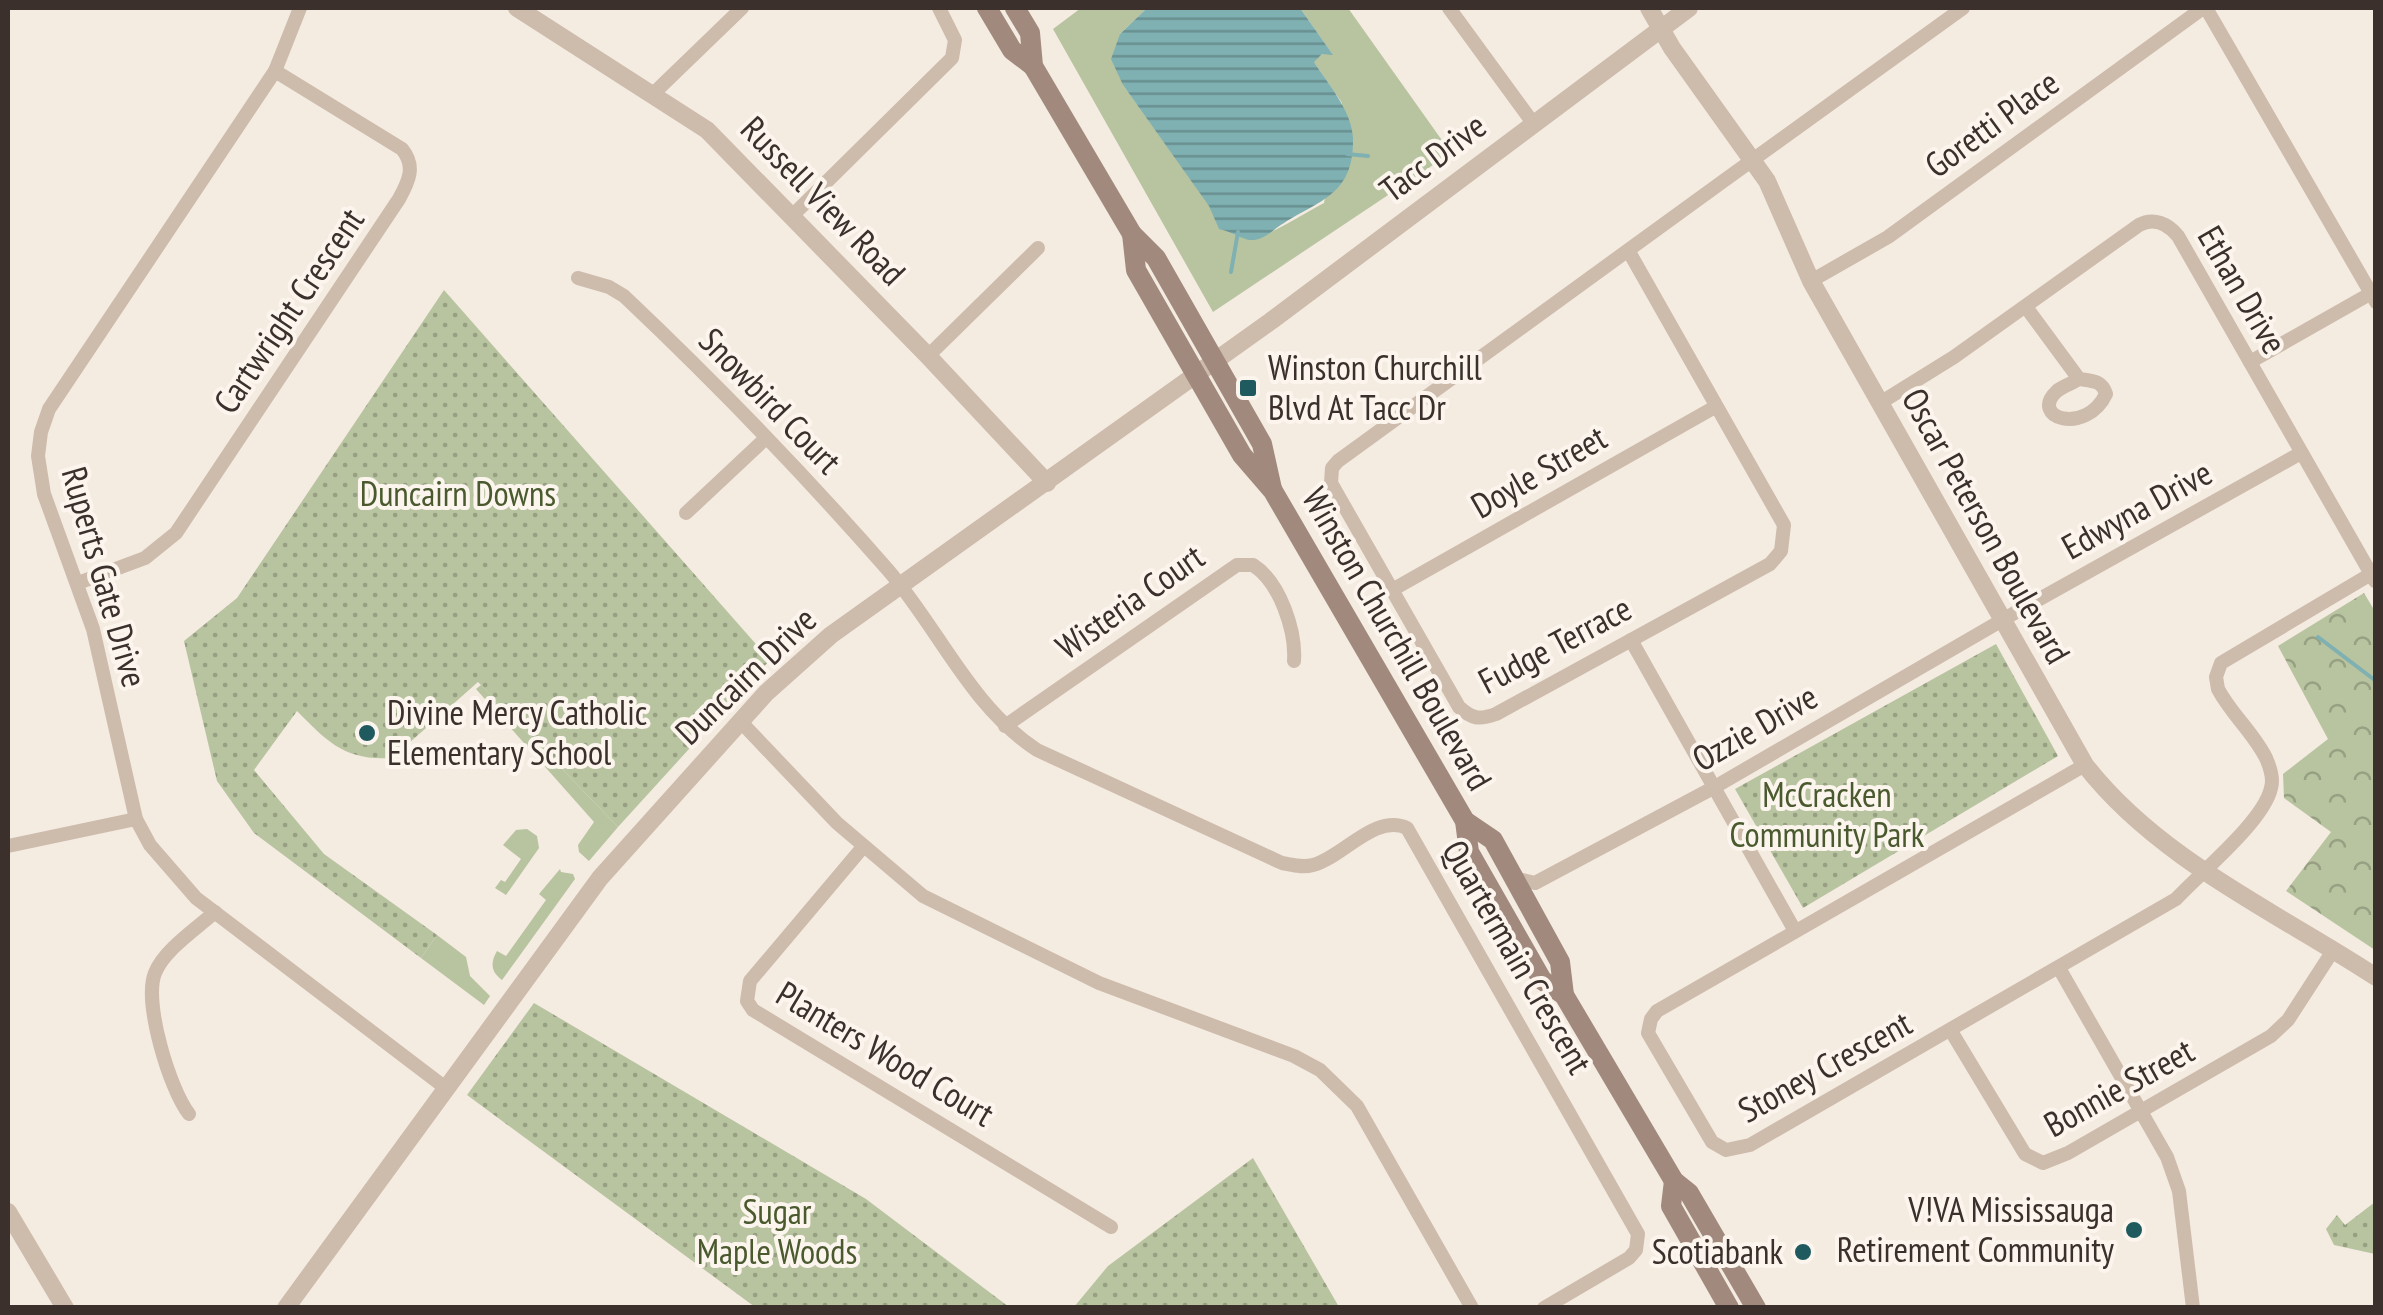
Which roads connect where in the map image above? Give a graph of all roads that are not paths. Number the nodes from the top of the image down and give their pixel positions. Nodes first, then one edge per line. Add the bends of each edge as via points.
1 (300, 8) edge
2 (518, 8) edge
3 (742, 8) edge
4 (939, 8) edge
5 (987, 8) edge
6 (1015, 8) edge
7 (1449, 8) edge
8 (1649, 8) edge
9 (1690, 8) edge
10 (1963, 8) edge
11 (2205, 8) edge
12 (1661, 28) junction
13 (1033, 66) junction
14 (274, 71) junction
15 (653, 94) junction
16 (1533, 124) junction
17 (1755, 160) junction
18 (793, 215) junction
19 (1132, 234) junction
20 (1038, 248) dead end
21 (1628, 250) junction
22 (578, 278) dead end
23 (1811, 281) junction
24 (2374, 295) edge
25 (2026, 307) junction
26 (928, 356) junction
27 (1215, 362) junction
28 (2250, 362) junction
29 (1196, 375) junction
30 (2080, 379) dead end
31 (1880, 403) junction
32 (1715, 407) junction
33 (766, 438) junction
34 (2302, 453) junction
35 (1047, 483) junction
36 (1272, 491) junction
37 (686, 513) dead end
38 (2373, 578) edge
39 (78, 583) junction
40 (902, 587) junction
41 (1392, 590) junction
42 (2003, 620) junction
43 (1631, 640) junction
44 (1294, 661) dead end
45 (740, 721) junction
46 (1005, 726) junction
47 (2085, 765) junction
48 (1712, 788) junction
49 (136, 819) junction
50 (1465, 821) junction
51 (8, 846) edge
52 (864, 847) junction
53 (2206, 870) junction
54 (1524, 881) junction
55 (215, 912) junction
56 (1795, 930) junction
57 (2334, 949) junction
58 (2059, 968) junction
59 (2376, 977) edge
60 (1564, 995) junction
61 (1951, 1031) junction
62 (447, 1089) junction
63 (2142, 1111) junction
64 (189, 1114) dead end
65 (1674, 1181) junction
66 (8, 1212) edge
67 (1111, 1227) dead end
68 (65, 1308) edge
69 (286, 1308) edge
70 (1472, 1308) edge
71 (1544, 1308) edge
72 (1729, 1308) edge
73 (1756, 1308) edge
74 (2192, 1308) edge

1 - 14 street, Ruperts Gate Drive
2 - 15 street, Russell View Road
3 - 15 street
4 - 18 street via 956,40 952,58
5 - 13 main road, Winston Churchill Boulevard via 1012,50
6 - 13 main road, Winston Churchill Boulevard via 1030,34
7 - 16 street
8 - 12 street, Oscar Peterson Boulevard
9 - 12 street, Tacc Drive
10 - 17 street, Fudge Terrace
11 - 23 street, Goretti Place via 1888,237
11 - 24 street
12 - 16 street, Tacc Drive
12 - 17 street, Oscar Peterson Boulevard
13 - 19 main road, Winston Churchill Boulevard
14 - 39 street, Ruperts Gate Drive via 49,409 40,476
14 - 39 street, Cartwright Crescent via 402,149 409,178 176,533 145,558
15 - 18 street, Russell View Road via 708,130
16 - 27 street, Tacc Drive
17 - 21 street, Fudge Terrace
17 - 23 street, Oscar Peterson Boulevard
18 - 26 street, Russell View Road
19 - 27 main road, Winston Churchill Boulevard via 1156,258
19 - 29 main road, Winston Churchill Boulevard via 1136,270
20 - 26 street
21 - 32 street, Fudge Terrace
21 - 41 street, Fudge Terrace via 1332,468 1331,483
22 - 33 street, Snowbird Court via 624,296
23 - 31 street, Oscar Peterson Boulevard
24 - 28 street
25 - 28 street, Ethan Drive via 2139,224 2155,222 2178,236
25 - 30 street
25 - 31 street, Ethan Drive
26 - 35 street, Russell View Road
27 - 29 street, Tacc Drive
27 - 36 main road, Winston Churchill Boulevard via 1262,444
28 - 34 street, Ethan Drive
29 - 35 street, Duncairn Drive
29 - 36 main road, Winston Churchill Boulevard via 1242,455
31 - 42 street, Oscar Peterson Boulevard
32 - 41 street, Doyle Street
32 - 43 street, Fudge Terrace via 1784,526 1781,551 1770,564
33 - 37 street
33 - 40 street, Snowbird Court
34 - 38 street, Ethan Drive
34 - 42 street, Edwyna Drive
35 - 40 street, Duncairn Drive
36 - 50 main road, Winston Churchill Boulevard
38 - 53 street, Stoney Crescent via 2221,663 2218,689 2265,756 2271,790
39 - 49 street, Ruperts Gate Drive
40 - 45 street, Duncairn Drive via 798,662
40 - 46 street, Quartermain Crescent
41 - 43 street, Fudge Terrace via 1470,718 1496,714
42 - 47 street, Oscar Peterson Boulevard
42 - 48 street, Ozzie Drive
43 - 48 street
44 - 46 street, Wisteria Court via 1288,615 1265,576 1252,565 1237,565
45 - 52 street
45 - 62 street, Duncairn Drive via 600,878
46 - 71 street, Quartermain Crescent via 1037,750 1282,863 1313,865 1387,825 1398,824 1414,836 1638,1234 1629,1258
47 - 53 street, Oscar Peterson Boulevard via 2147,829
47 - 56 street, Stoney Crescent
48 - 54 street, Ozzie Drive
48 - 56 street
49 - 51 street
49 - 55 street, Ruperts Gate Drive via 157,858
50 - 54 main road, Winston Churchill Boulevard via 1492,840
50 - 60 main road, Winston Churchill Boulevard via 1469,852 1542,980
52 - 67 street, Planters Wood Court via 750,981 746,1001
52 - 70 street via 959,916 1114,989 1320,1070 1372,1129
53 - 57 street, Oscar Peterson Boulevard
53 - 58 street, Stoney Crescent via 2162,909
54 - 60 main road, Winston Churchill Boulevard via 1531,910 1560,962
55 - 62 street, Ruperts Gate Drive
55 - 64 street via 152,980 166,1073
56 - 61 street, Stoney Crescent via 1666,1004 1648,1027 1718,1147 1750,1145
57 - 59 street, Oscar Peterson Boulevard
57 - 63 street, Bonnie Street via 2271,1036
58 - 61 street, Stoney Crescent
58 - 63 street
60 - 65 main road, Winston Churchill Boulevard
61 - 63 street, Bonnie Street via 2034,1160 2056,1159
62 - 69 street, Duncairn Drive
63 - 74 street via 2179,1191
65 - 72 main road, Winston Churchill Boulevard via 1671,1206
65 - 73 main road, Winston Churchill Boulevard via 1689,1192
66 - 68 street

